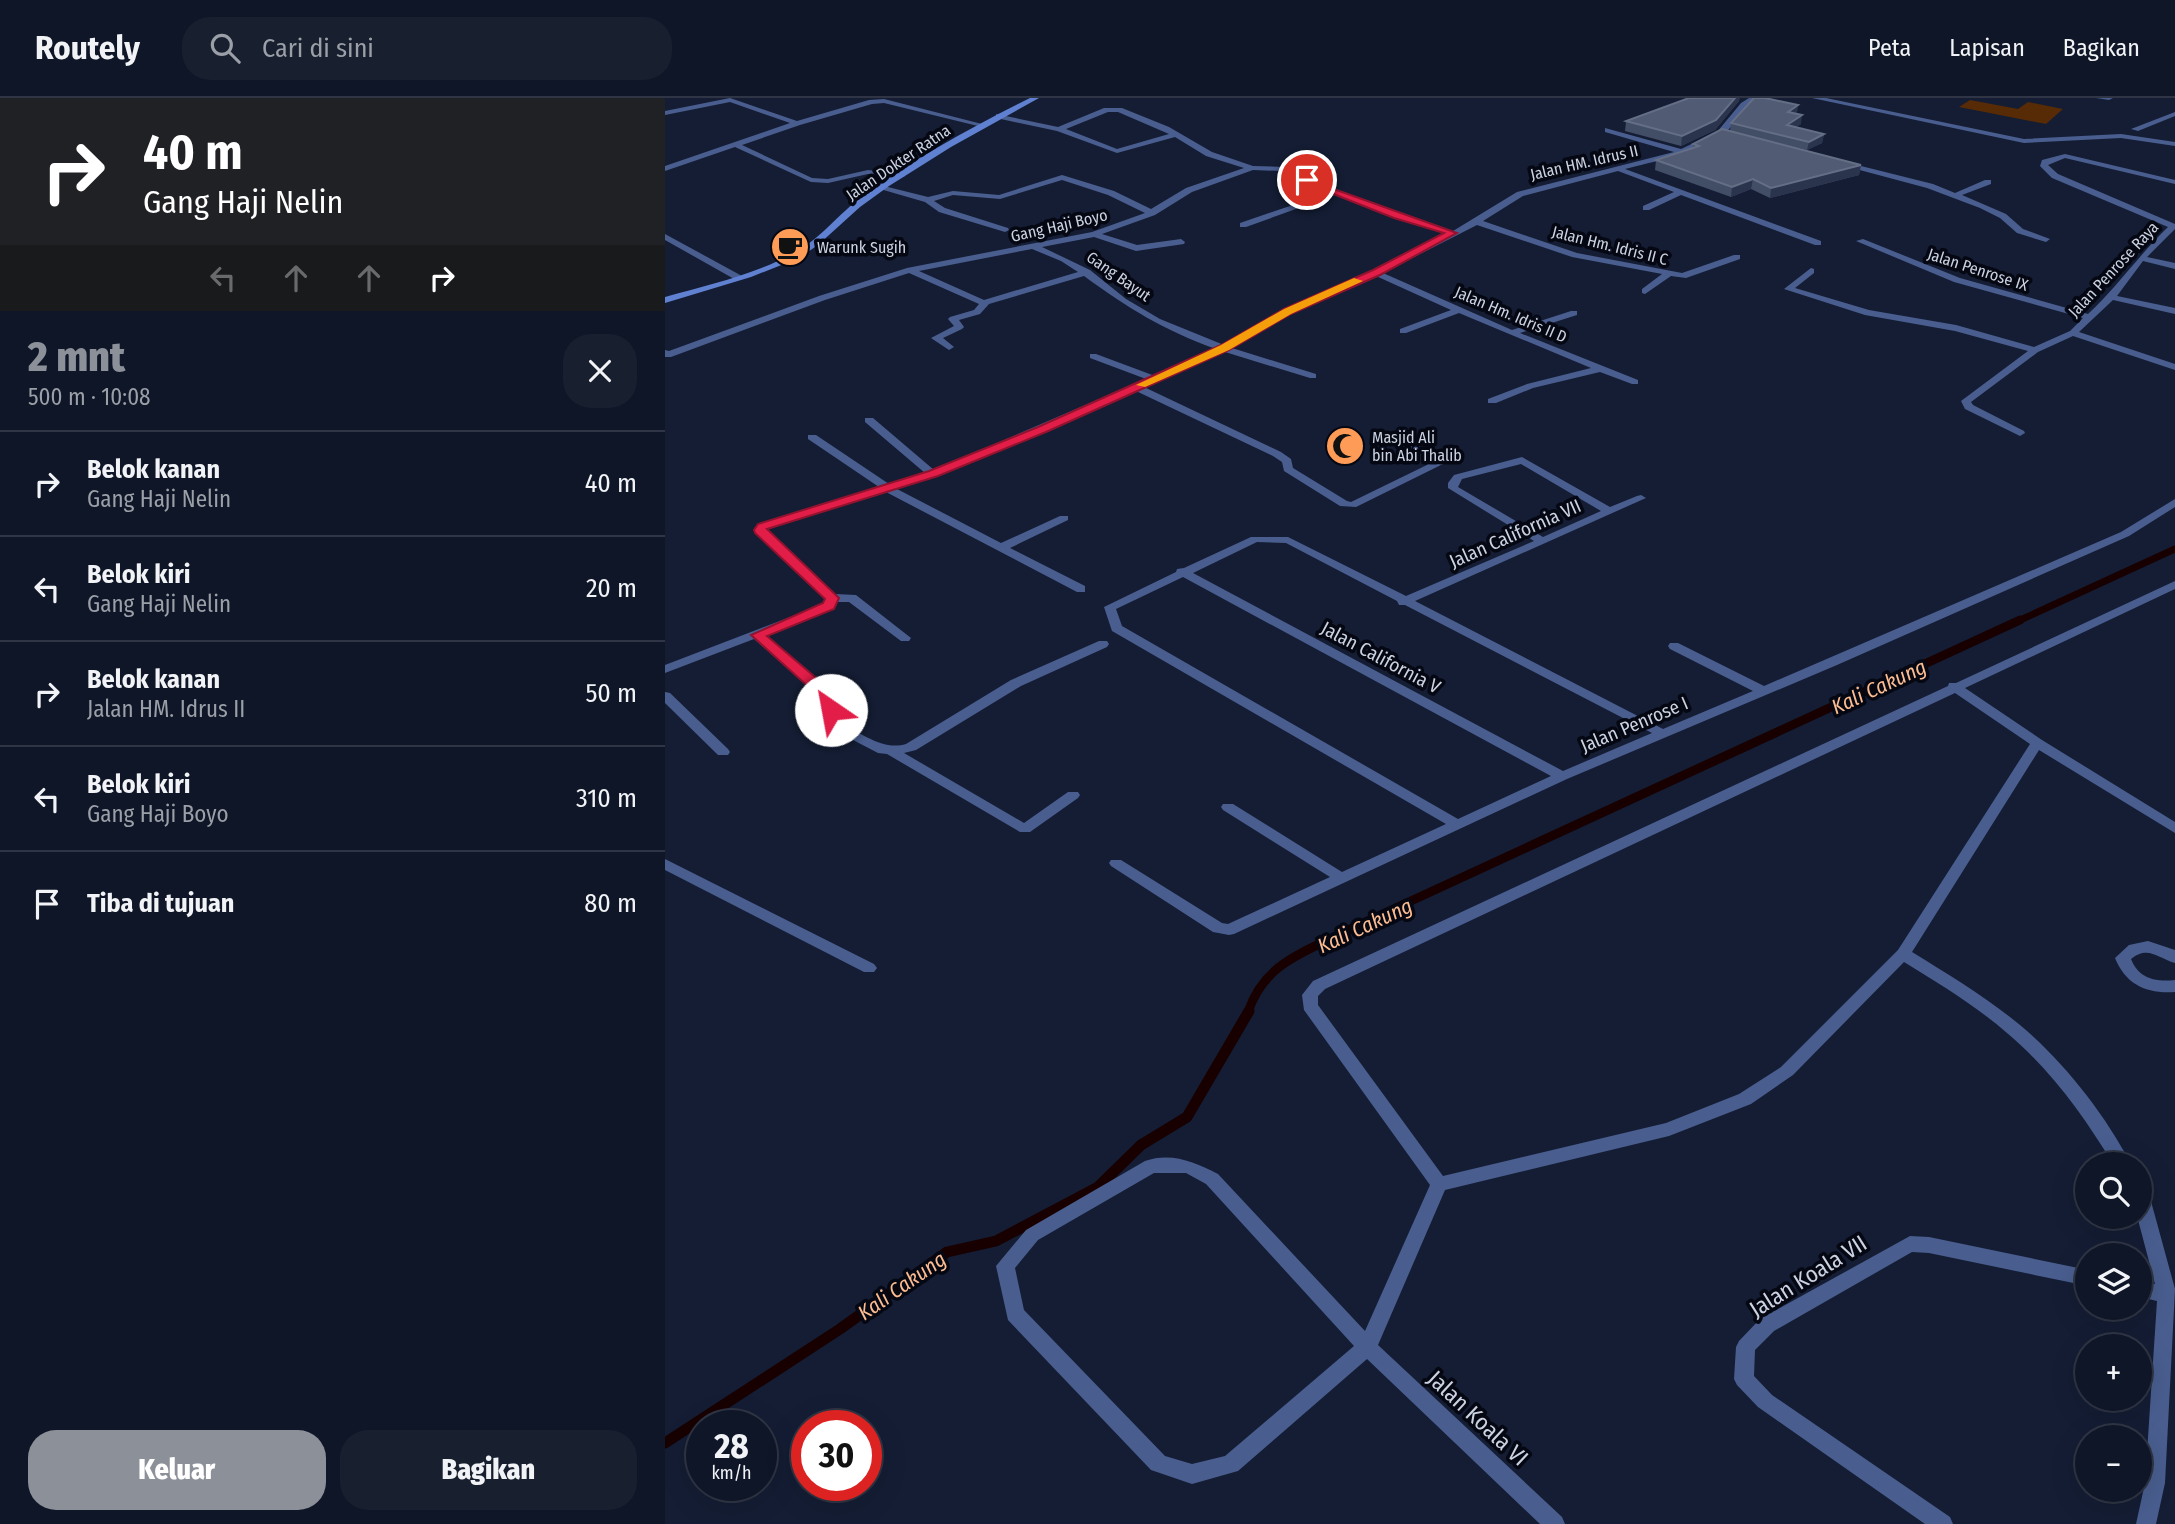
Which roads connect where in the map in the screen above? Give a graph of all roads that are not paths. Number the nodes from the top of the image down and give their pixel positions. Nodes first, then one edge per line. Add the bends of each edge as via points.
1 (1035, 98) edge
2 (1754, 98) edge
3 (1816, 98) edge
4 (1839, 98) edge
5 (2100, 98) edge
6 (2109, 98) edge
7 (720, 99) edge
8 (665, 113) edge
9 (2175, 114) edge
10 (999, 116) junction
11 (797, 123) junction
12 (982, 125) junction
13 (1059, 129) junction
14 (2135, 129) junction
15 (1608, 130) dead end
16 (1720, 134) junction
17 (1174, 135) junction
18 (1732, 137) edge
19 (2175, 137) edge
20 (2024, 141) junction
21 (2039, 141) junction
22 (2175, 144) edge
23 (738, 146) junction
24 (2032, 149) dead end
25 (1682, 152) junction
26 (2049, 156) junction
27 (1839, 162) edge
28 (1252, 168) junction
29 (665, 169) edge
30 (1621, 170) junction
31 (901, 176) junction
32 (1988, 182) dead end
33 (2175, 182) edge
34 (884, 187) junction
35 (1334, 193) junction
36 (1679, 193) junction
37 (1954, 196) junction
38 (928, 200) junction
39 (1646, 208) dead end
40 (1152, 213) junction
41 (1476, 222) junction
42 (1243, 225) dead end
43 (2174, 226) edge
44 (1005, 230) dead end
45 (1452, 233) junction
46 (1094, 234) junction
47 (665, 237) edge
48 (2046, 239) dead end
49 (1860, 241) dead end
50 (1181, 242) dead end
51 (1818, 243) dead end
52 (1034, 246) junction
53 (1737, 257) dead end
54 (2141, 258) junction
55 (2175, 266) edge
56 (910, 270) junction
57 (1811, 271) dead end
58 (1087, 272) junction
59 (1376, 272) junction
60 (1668, 274) junction
61 (739, 278) junction
62 (1645, 291) dead end
63 (2111, 297) junction
64 (665, 300) edge
65 (984, 303) junction
66 (1459, 310) junction
67 (2175, 312) edge
68 (1574, 313) dead end
69 (2089, 317) junction
70 (1403, 331) dead end
71 (1511, 333) junction
72 (2073, 333) junction
73 (949, 347) dead end
74 (1225, 348) junction
75 (2035, 350) junction
76 (665, 353) edge
77 (1093, 356) dead end
78 (2175, 367) edge
79 (1604, 368) junction
80 (1313, 376) dead end
81 (1155, 379) junction
82 (1635, 382) dead end
83 (1135, 387) junction
84 (1492, 401) dead end
85 (869, 420) dead end
86 (2020, 433) dead end
87 (1386, 436) dead end
88 (812, 437) dead end
89 (933, 474) junction
90 (887, 488) junction
91 (1641, 498) dead end
92 (2175, 502) edge
93 (1610, 512) junction
94 (1064, 518) dead end
95 (1541, 540) junction
96 (1002, 547) junction
97 (1181, 571) junction
98 (2175, 585) edge
99 (1081, 589) dead end
100 (832, 598) junction
101 (1403, 602) junction
102 (758, 635) junction
103 (905, 638) dead end
104 (1103, 644) dead end
105 (1674, 646) dead end
106 (665, 669) edge
107 (1954, 687) junction
108 (1761, 690) junction
109 (665, 696) edge
110 (1663, 734) junction
111 (2037, 743) junction
112 (723, 752) dead end
113 (892, 752) junction
114 (1562, 776) junction
115 (1073, 795) dead end
116 (1228, 807) dead end
117 (1455, 824) junction
118 (2175, 828) edge
119 (1116, 863) dead end
120 (665, 864) edge
121 (1339, 877) junction
122 (1903, 954) junction
123 (2175, 958) edge
124 (869, 968) dead end
125 (2175, 986) edge
126 (2115, 1152) edge
127 (1439, 1184) junction
128 (2151, 1229) edge
129 (2075, 1275) edge
130 (2152, 1292) edge
131 (2171, 1296) edge
132 (1367, 1347) junction
133 (1555, 1524) edge
134 (1943, 1524) edge
135 (2146, 1524) edge

1 - 10 street, Jalan Dokter Ratna
2 - 16 street, Jalan HM. Idrus II
3 - 20 street
4 - 14 street via 2015,133
5 - 6 street
7 - 8 street
7 - 11 street
9 - 14 street
10 - 12 street, Jalan Dokter Ratna
10 - 13 street
11 - 12 street via 879,101
11 - 23 street
12 - 31 street, Jalan Dokter Ratna
13 - 17 street via 1117,151
13 - 17 street via 1107,110 1119,110
14 - 19 street
15 - 25 street
16 - 18 street
16 - 25 street, Jalan HM. Idrus II
17 - 28 street via 1209,154
20 - 21 street
20 - 24 street
21 - 22 street via 2121,136
21 - 26 street, Jalan Penrose Raya
23 - 29 street
23 - 31 street via 811,180 868,172
25 - 30 street, Jalan HM. Idrus II
26 - 33 street
26 - 43 street, Jalan Penrose Raya via 2044,166 2055,176
27 - 37 street
28 - 35 street, Gang Haji Boyo via 1283,169
28 - 40 street, Gang Haji Boyo via 1179,194
30 - 36 street
30 - 41 street, Jalan HM. Idrus II via 1535,188
31 - 34 street, Jalan Dokter Ratna
32 - 37 street
34 - 38 street
34 - 61 street, Jalan Dokter Ratna via 811,247
35 - 42 street
35 - 45 street, Gang Haji Boyo
36 - 39 street
36 - 51 street
37 - 48 street via 1993,211 2020,231
38 - 40 street via 953,193 1000,197 1062,177
38 - 44 street via 942,210
40 - 46 street, Gang Haji Boyo
41 - 45 street, Jalan HM. Idrus II
41 - 60 street, Jalan Hm. Idris II C via 1576,255
43 - 54 street, Jalan Penrose Raya
45 - 59 street, Jalan HM. Idrus II
46 - 50 street via 1136,248
46 - 52 street, Gang Haji Boyo
47 - 61 street
49 - 69 street, Jalan Penrose IX via 1957,280
52 - 56 street, Gang Haji Boyo
52 - 58 street, Gang Bayut
53 - 60 street, Jalan Hm. Idris II C via 1691,276
54 - 55 street
54 - 63 street, Jalan Penrose Raya
56 - 65 street
56 - 76 street, Gang Haji Boyo
57 - 75 street via 1788,289 1868,313 1956,328
58 - 65 street
58 - 74 street, Gang Bayut via 1135,309
59 - 66 street, Jalan Hm. Idris II D
59 - 74 street, Jalan HM. Idrus II via 1288,311
60 - 62 street
61 - 64 street, Jalan Dokter Ratna
63 - 67 street
63 - 69 street, Jalan Penrose Raya
65 - 73 street via 977,312 952,320 960,327 936,338
66 - 70 street
66 - 71 street, Jalan Hm. Idris II D
68 - 71 street
69 - 72 street, Jalan Penrose Raya
71 - 79 street, Jalan Hm. Idris II D
72 - 75 street, Jalan Penrose Raya
72 - 78 street
74 - 80 street, Gang Bayut
74 - 81 street, Jalan HM. Idrus II
75 - 86 street, Jalan Penrose Raya via 1966,401 1969,407
77 - 81 street
79 - 82 street, Jalan Hm. Idris II D
79 - 84 street via 1530,386
81 - 83 street, Jalan HM. Idrus II
83 - 87 street via 1277,454 1287,461 1287,469 1345,504 1352,505 1438,464
83 - 89 street, Jalan HM. Idrus II
85 - 89 street
88 - 90 street
89 - 90 street, Jalan HM. Idrus II
90 - 96 street
90 - 100 street, Jalan HM. Idrus II via 760,530
91 - 93 street, Jalan California VII
92 - 108 street, Jalan Penrose I via 2125,534
93 - 95 street, Jalan California VII
93 - 95 street via 1522,460 1458,477 1453,484
94 - 96 street
95 - 101 street, Jalan California VII
96 - 99 street
97 - 101 street via 1255,539 1272,537 1289,540
97 - 114 street, Jalan California V
97 - 117 street via 1110,607 1116,628
98 - 107 street
100 - 102 street via 829,606
100 - 103 street via 852,598
101 - 110 street
102 - 106 street
102 - 113 street via 829,698 835,724
104 - 113 street via 1016,683 911,747
105 - 108 street
107 - 111 street
107 - 127 street via 1319,985 1310,995 1310,1006
108 - 110 street, Jalan Penrose I
109 - 112 street
110 - 114 street, Jalan Penrose I
111 - 118 street
111 - 122 street
113 - 115 street via 1024,829
114 - 117 street, Jalan Penrose I
116 - 121 street
117 - 121 street, Jalan Penrose I
119 - 121 street, Jalan Penrose I via 1218,928 1229,930
120 - 124 street
122 - 126 street via 1981,1005 2044,1058
122 - 127 street via 1787,1071 1745,1099 1669,1129
123 - 125 street via 2147,946 2131,949 2123,958 2127,971 2140,982 2160,988
127 - 132 street
128 - 131 street
129 - 134 street, Jalan Koala VII via 1910,1244 1767,1325 1747,1347 1744,1379 1765,1401
130 - 131 street
131 - 135 street via 2155,1483
132 - 132 street, Jalan Koala VI via 1212,1179 1188,1166 1151,1166 1032,1235 1005,1266 1016,1314 1158,1463 1192,1474 1231,1464
132 - 133 street, Jalan Koala VI

